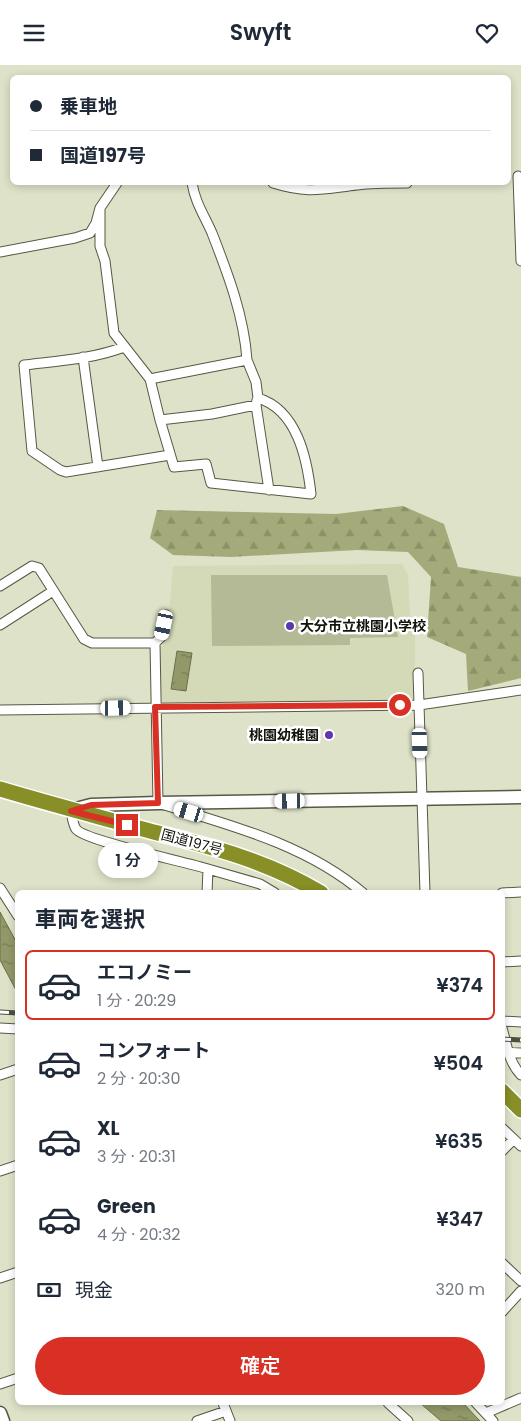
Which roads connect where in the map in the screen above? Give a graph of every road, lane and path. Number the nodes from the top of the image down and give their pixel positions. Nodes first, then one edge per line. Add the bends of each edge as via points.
1 (516, 176) edge
2 (116, 185) edge
3 (192, 185) edge
4 (280, 185) edge
5 (357, 185) edge
6 (100, 209) junction
7 (0, 251) edge
8 (521, 261) edge
9 (124, 347) junction
10 (83, 357) junction
11 (247, 360) junction
12 (150, 379) junction
13 (257, 401) junction
14 (160, 421) junction
15 (170, 455) junction
16 (98, 467) junction
17 (269, 490) junction
18 (0, 586) edge
19 (53, 591) junction
20 (166, 615) dead end
21 (0, 625) edge
22 (155, 643) junction
23 (418, 673) dead end
24 (521, 690) edge
25 (419, 705) junction
26 (155, 707) junction
27 (0, 710) edge
28 (0, 789) edge
29 (521, 797) edge
30 (422, 799) junction
31 (158, 803) junction
32 (71, 811) junction
33 (208, 869) junction
34 (0, 888) edge
35 (207, 890) edge
36 (270, 890) edge
37 (315, 890) edge
38 (361, 890) edge
39 (424, 890) edge
40 (521, 892) edge
41 (505, 893) edge
42 (15, 911) edge
43 (521, 961) edge
44 (505, 962) edge
45 (505, 1021) edge
46 (521, 1022) edge
47 (0, 1028) edge
48 (15, 1030) edge
49 (505, 1052) edge
50 (521, 1053) edge
51 (15, 1070) edge
52 (0, 1075) edge
53 (521, 1075) edge
54 (505, 1094) edge
55 (521, 1110) edge
56 (505, 1131) edge
57 (513, 1140) junction
58 (521, 1146) edge
59 (505, 1148) edge
60 (15, 1166) edge
61 (0, 1171) edge
62 (505, 1266) edge
63 (15, 1273) edge
64 (0, 1278) edge
65 (521, 1281) edge
66 (521, 1291) edge
67 (505, 1309) edge
68 (15, 1379) edge
69 (0, 1384) edge
70 (521, 1397) edge
71 (505, 1404) edge
72 (390, 1405) edge
73 (478, 1405) edge
74 (504, 1405) edge
75 (225, 1407) edge
76 (0, 1413) edge
77 (486, 1413) junction
78 (3, 1421) edge
79 (197, 1421) edge
80 (230, 1421) edge
81 (408, 1421) edge
82 (494, 1421) edge

1 - 8 street
2 - 6 street
3 - 11 street via 234,292
4 - 5 street via 319,191
6 - 7 street via 90,233
6 - 9 street via 100,246 105,261 114,333
9 - 10 street
9 - 12 street
10 - 16 street
10 - 16 street via 24,365 29,430 32,451 60,470
11 - 12 street
11 - 13 street via 256,382
12 - 14 street
13 - 14 street via 212,414
13 - 17 street
13 - 17 street via 275,405 300,442 308,465 311,493
14 - 15 street
15 - 16 street
15 - 17 street via 174,467 206,464 212,483
18 - 19 street via 32,566 39,568
19 - 21 street
19 - 22 street via 84,639 92,643
20 - 22 street via 162,635
22 - 26 street
23 - 25 street
24 - 25 street
25 - 26 street
25 - 30 street
26 - 27 street
26 - 31 street
28 - 32 highway, 国道197号
29 - 30 street
30 - 31 street
30 - 39 street
31 - 32 street via 91,805
31 - 38 street via 287,846 348,879
32 - 33 street via 75,829 82,834
32 - 37 highway, 国道197号 via 241,855
33 - 35 street
33 - 36 street
34 - 42 street
40 - 41 street
43 - 44 street
45 - 46 street
47 - 48 street
49 - 50 street
49 - 53 street
51 - 52 street
54 - 55 highway
56 - 57 street
57 - 58 street
57 - 59 street
60 - 61 street
62 - 65 street
63 - 64 street
66 - 67 street
68 - 69 street
70 - 71 street
72 - 81 street
73 - 77 street
74 - 77 street
75 - 79 street
75 - 80 street
76 - 78 street
77 - 82 street

